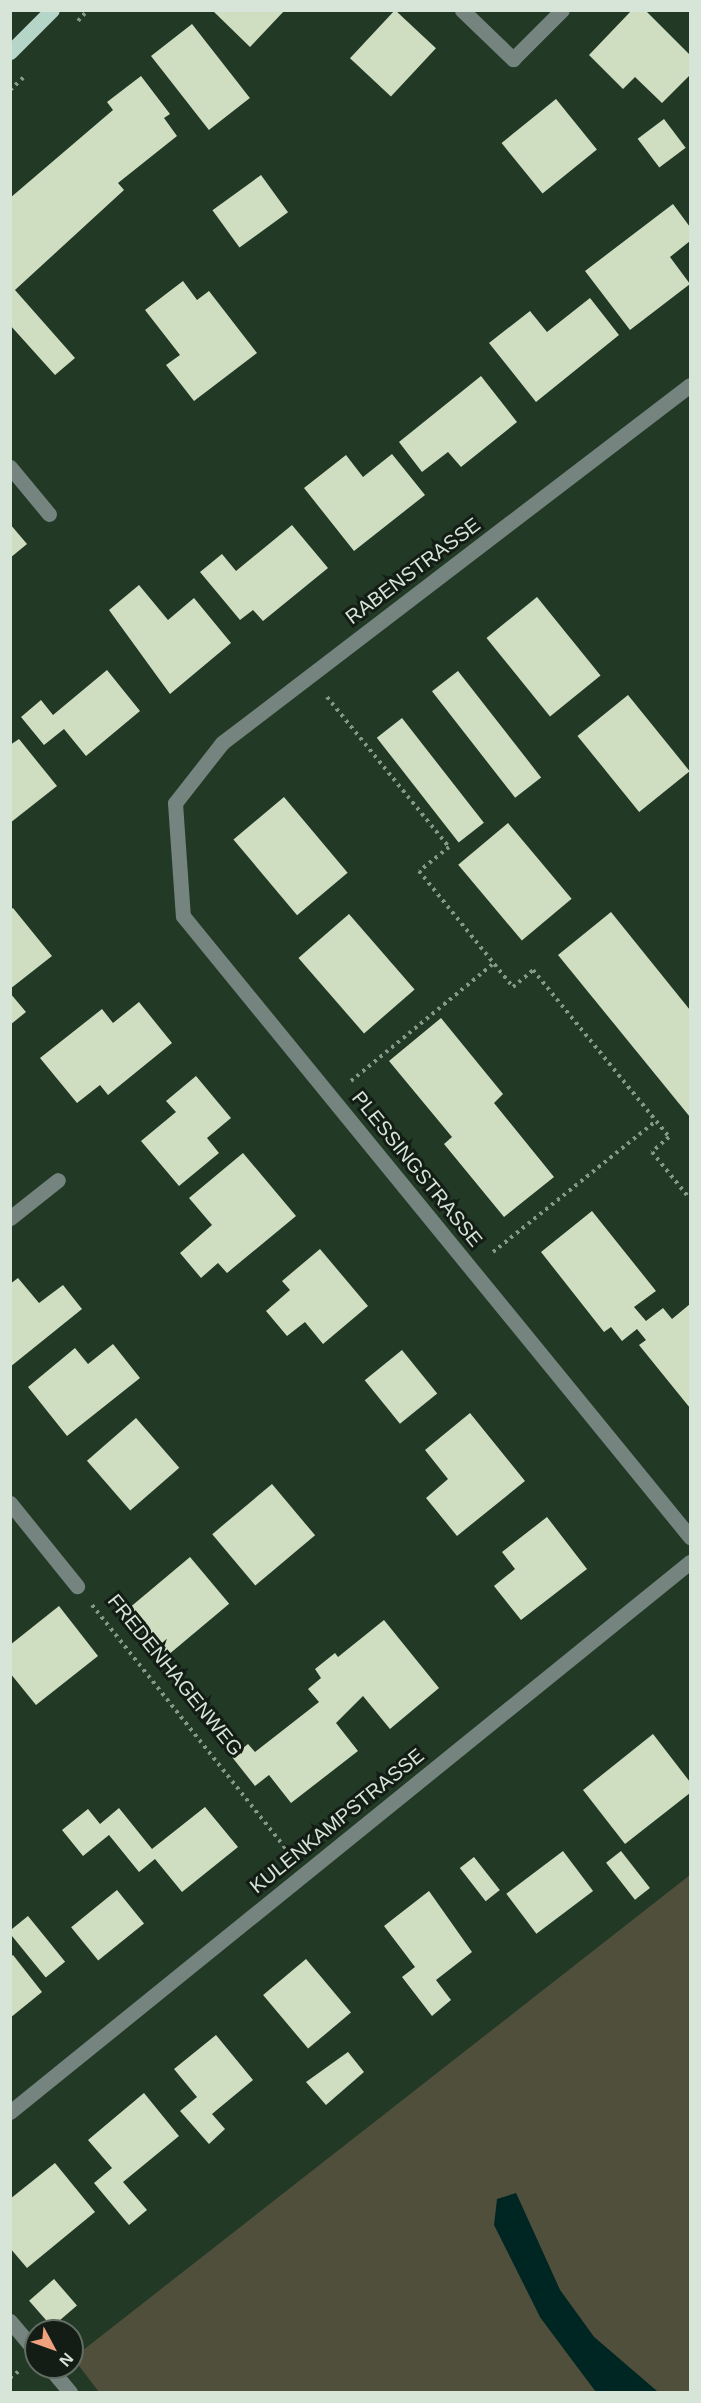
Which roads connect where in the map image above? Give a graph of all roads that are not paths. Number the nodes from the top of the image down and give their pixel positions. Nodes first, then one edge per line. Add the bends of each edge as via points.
1 (52, 10) edge
2 (462, 10) edge
3 (562, 10) edge
4 (10, 52) edge
5 (690, 385) edge
6 (10, 467) edge
7 (50, 514) dead end
8 (175, 803) joint
9 (58, 1180) dead end
10 (10, 1218) edge
11 (10, 1503) edge
12 (690, 1537) edge
13 (690, 1563) edge
14 (76, 1586) road end
15 (10, 2112) edge
16 (10, 2321) edge
17 (24, 2338) edge
18 (59, 2379) edge
19 (70, 2392) edge

1 - 4 main road
2 - 3 street via 513,59
5 - 8 street, RABENSTRASSE via 222,743
6 - 7 street
8 - 12 street, PLESSINGSTRASSE via 183,916
9 - 10 street
11 - 14 street
13 - 15 street, KULENKAMPSTRASSE
16 - 17 street
18 - 19 street

